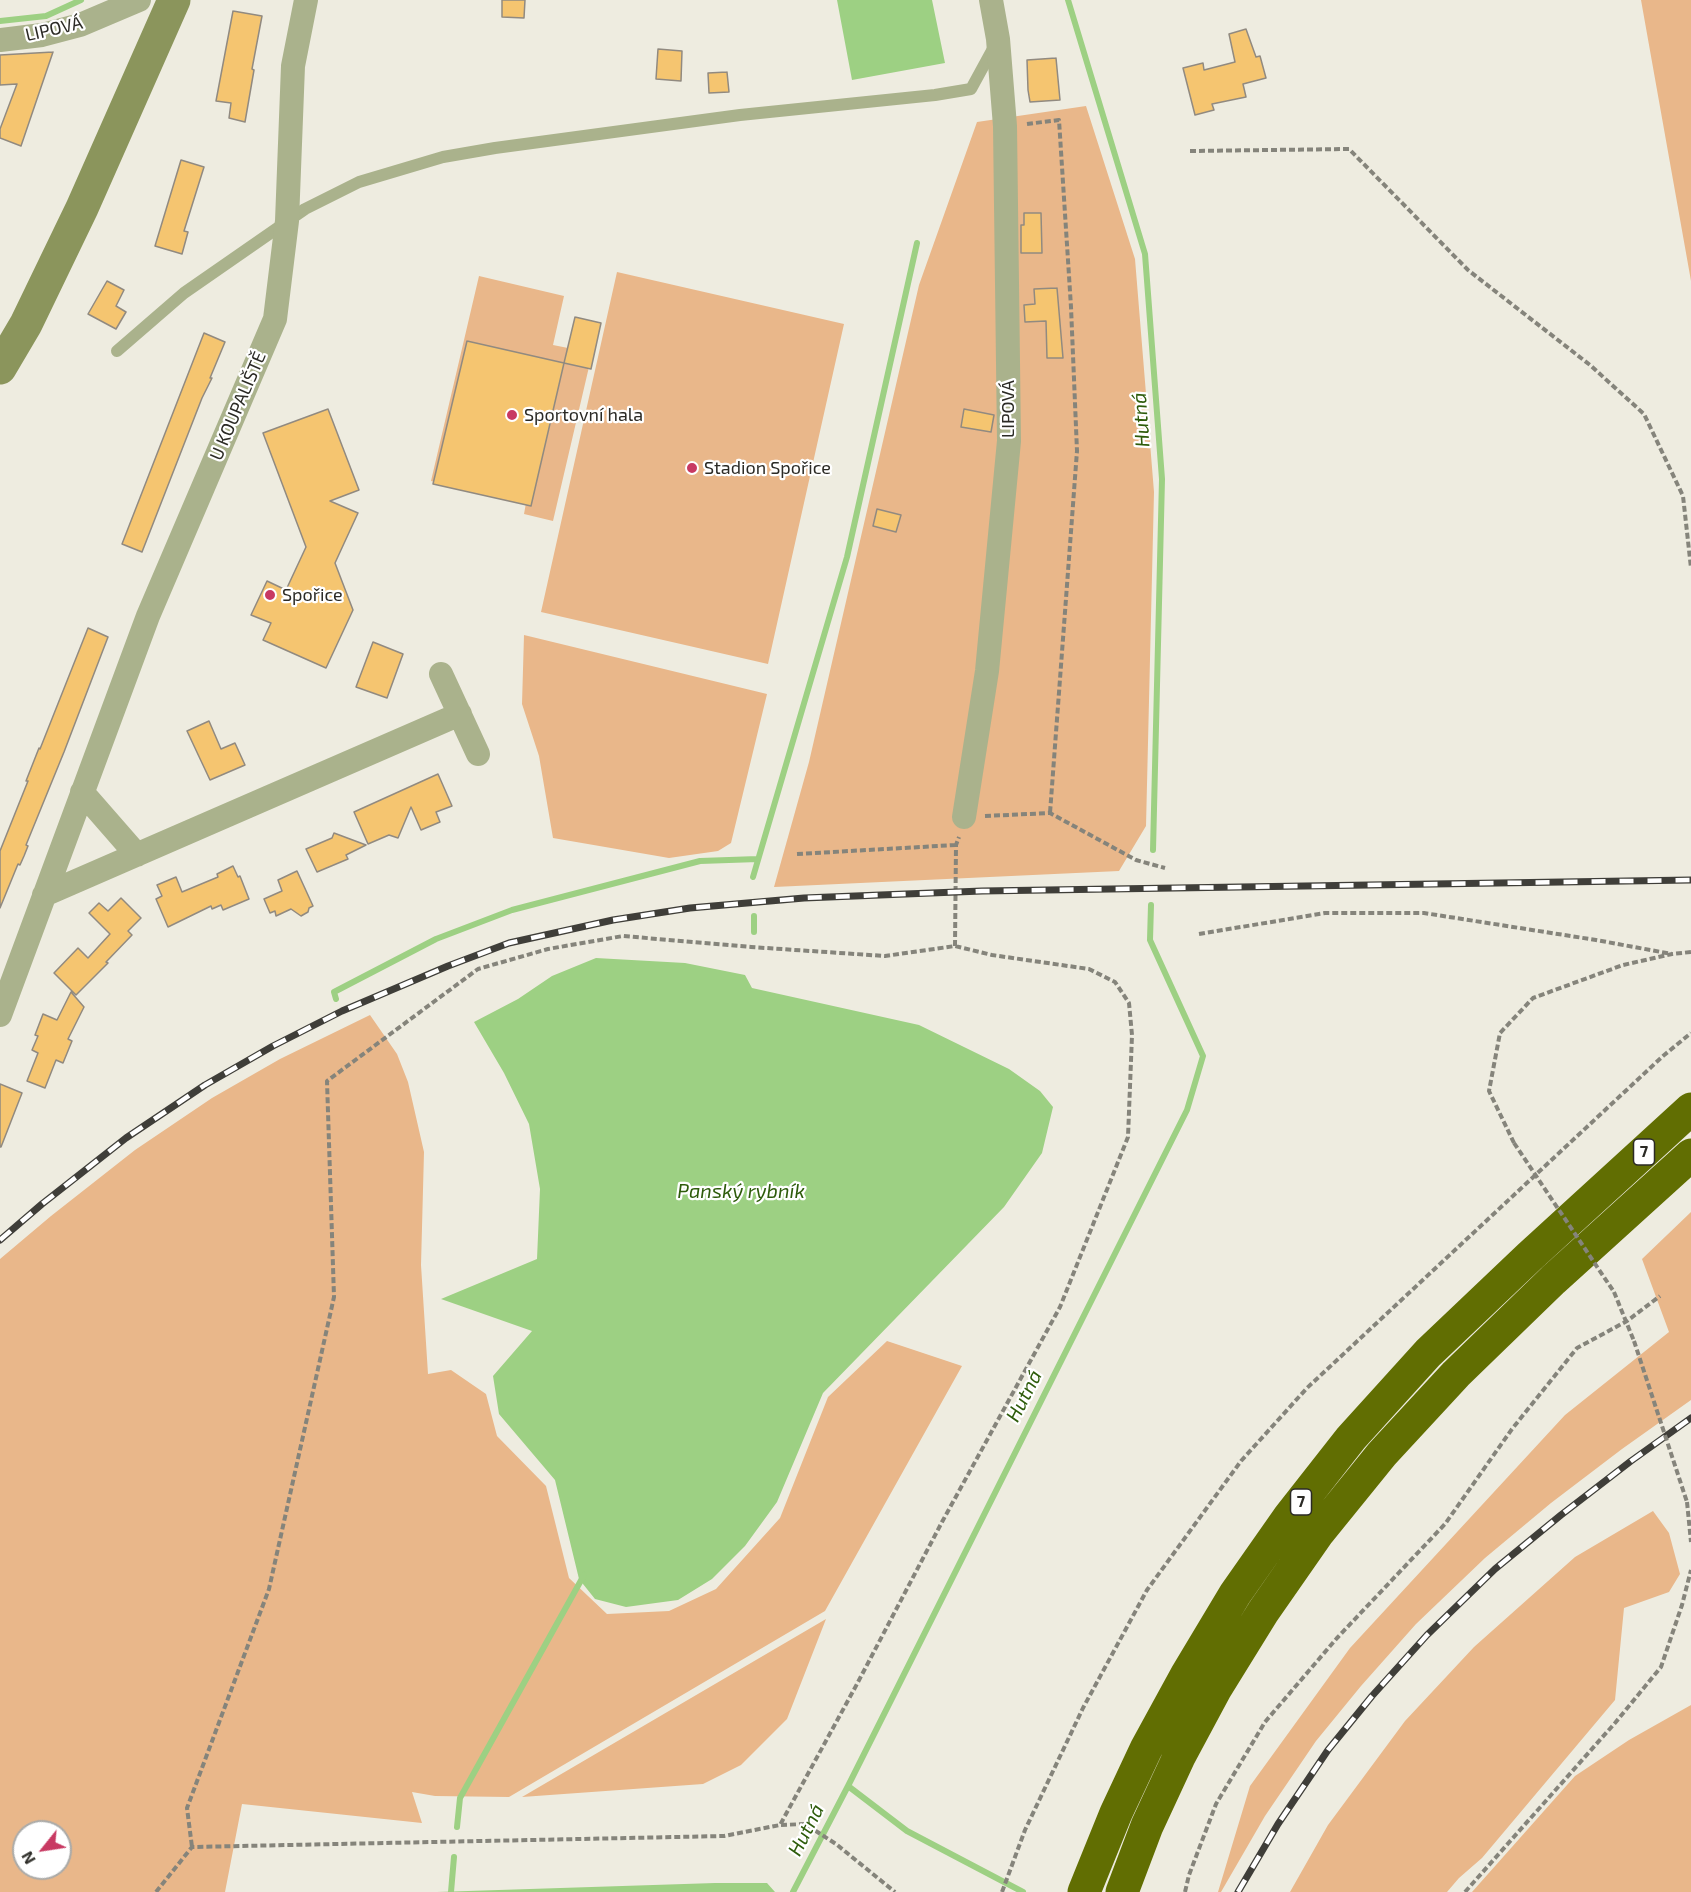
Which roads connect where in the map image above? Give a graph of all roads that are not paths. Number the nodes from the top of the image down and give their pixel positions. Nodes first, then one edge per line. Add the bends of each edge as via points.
1 (139, 0) edge
2 (306, 0) edge
3 (991, 0) edge
4 (168, 15) edge
5 (998, 39) junction
6 (0, 40) edge
7 (287, 221) junction
8 (117, 351) dead end
9 (0, 368) edge
10 (441, 674) dead end
11 (460, 714) junction
12 (478, 754) dead end
13 (82, 792) junction
14 (964, 817) road end
15 (137, 855) junction
16 (44, 895) junction
17 (0, 1015) edge
18 (1691, 1109) edge
19 (1691, 1155) edge
20 (1088, 1882) edge
21 (1122, 1892) edge

1 - 6 street, LIPOVÁ via 80,25
2 - 7 street, U KOUPALIŠTĚ via 293,66
3 - 5 street, LIPOVÁ
4 - 9 street via 82,208 26,324
5 - 7 lane via 971,89 728,116 443,157 359,182
5 - 14 street, LIPOVÁ via 1005,126 1009,441 987,671
7 - 8 lane via 184,293
7 - 13 street, U KOUPALIŠTĚ via 275,319 148,616
10 - 11 street
11 - 12 street
11 - 15 street
13 - 15 street
13 - 16 street, U KOUPALIŠTĚ
15 - 16 street
16 - 17 street, U KOUPALIŠTĚ
18 - 20 highway, 7 via 1428,1353 1344,1447 1289,1517 1186,1674 1146,1749
19 - 21 highway, 7 via 1456,1374 1382,1454 1318,1533 1216,1688 1147,1826

